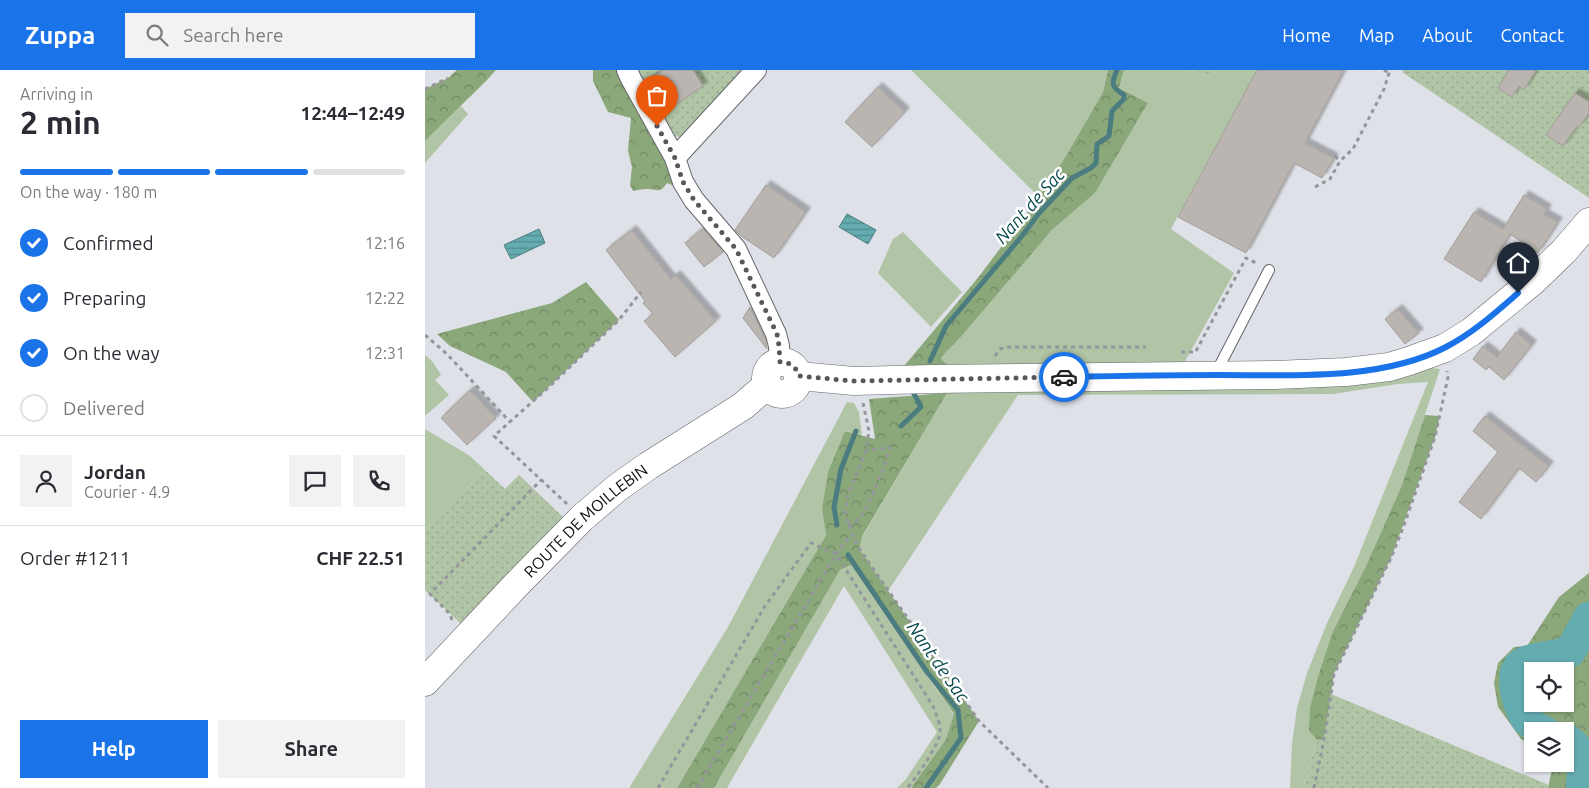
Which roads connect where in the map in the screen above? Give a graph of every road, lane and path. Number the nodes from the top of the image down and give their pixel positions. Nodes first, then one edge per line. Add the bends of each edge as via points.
1 (627, 70) edge
2 (756, 70) edge
3 (1384, 70) edge
4 (1390, 71) edge
5 (448, 78) dead end
6 (425, 89) edge
7 (1335, 156) dead end
8 (675, 158) junction
9 (1340, 161) junction
10 (1315, 186) dead end
11 (1589, 222) edge
12 (1256, 263) dead end
13 (1269, 270) dead end
14 (641, 292) dead end
15 (425, 335) edge
16 (1146, 347) dead end
17 (1445, 348) junction
18 (1196, 351) dead end
19 (782, 374) junction
20 (1220, 375) junction
21 (994, 378) junction
22 (854, 381) junction
23 (510, 422) junction
24 (866, 450) junction
25 (541, 480) junction
26 (555, 492) dead end
27 (848, 525) junction
28 (851, 533) junction
29 (836, 554) junction
30 (451, 624) dead end
31 (425, 682) edge
32 (658, 788) edge
33 (697, 788) edge
34 (907, 788) edge
35 (1048, 788) edge
36 (1313, 788) edge

1 - 8 street
2 - 8 street
3 - 4 path
4 - 9 path via 1385,89 1353,148
5 - 6 path
7 - 9 path
8 - 19 street via 683,182 694,200 736,249 777,334
9 - 10 path via 1330,179
11 - 17 street via 1533,281 1471,332
12 - 18 path via 1246,258
13 - 20 lane via 1220,365
14 - 23 path via 619,320
15 - 23 path
16 - 21 path via 1003,348 995,356
17 - 20 street via 1409,362 1367,370
17 - 36 path via 1448,377 1435,437 1391,558 1334,674
19 - 22 street
19 - 31 street, ROUTE DE MOILLEBIN via 743,406 617,488 582,518
20 - 21 street
21 - 22 street
22 - 24 path via 869,431
23 - 25 path via 494,436
24 - 27 path via 848,495 845,513
24 - 27 path via 890,448 884,470 863,513
25 - 26 path
25 - 30 path via 430,594 450,614
27 - 28 path
28 - 29 path
28 - 35 path via 855,544 979,721
29 - 32 path via 811,543 765,606
29 - 33 path
29 - 34 path via 937,716 940,734 937,742

